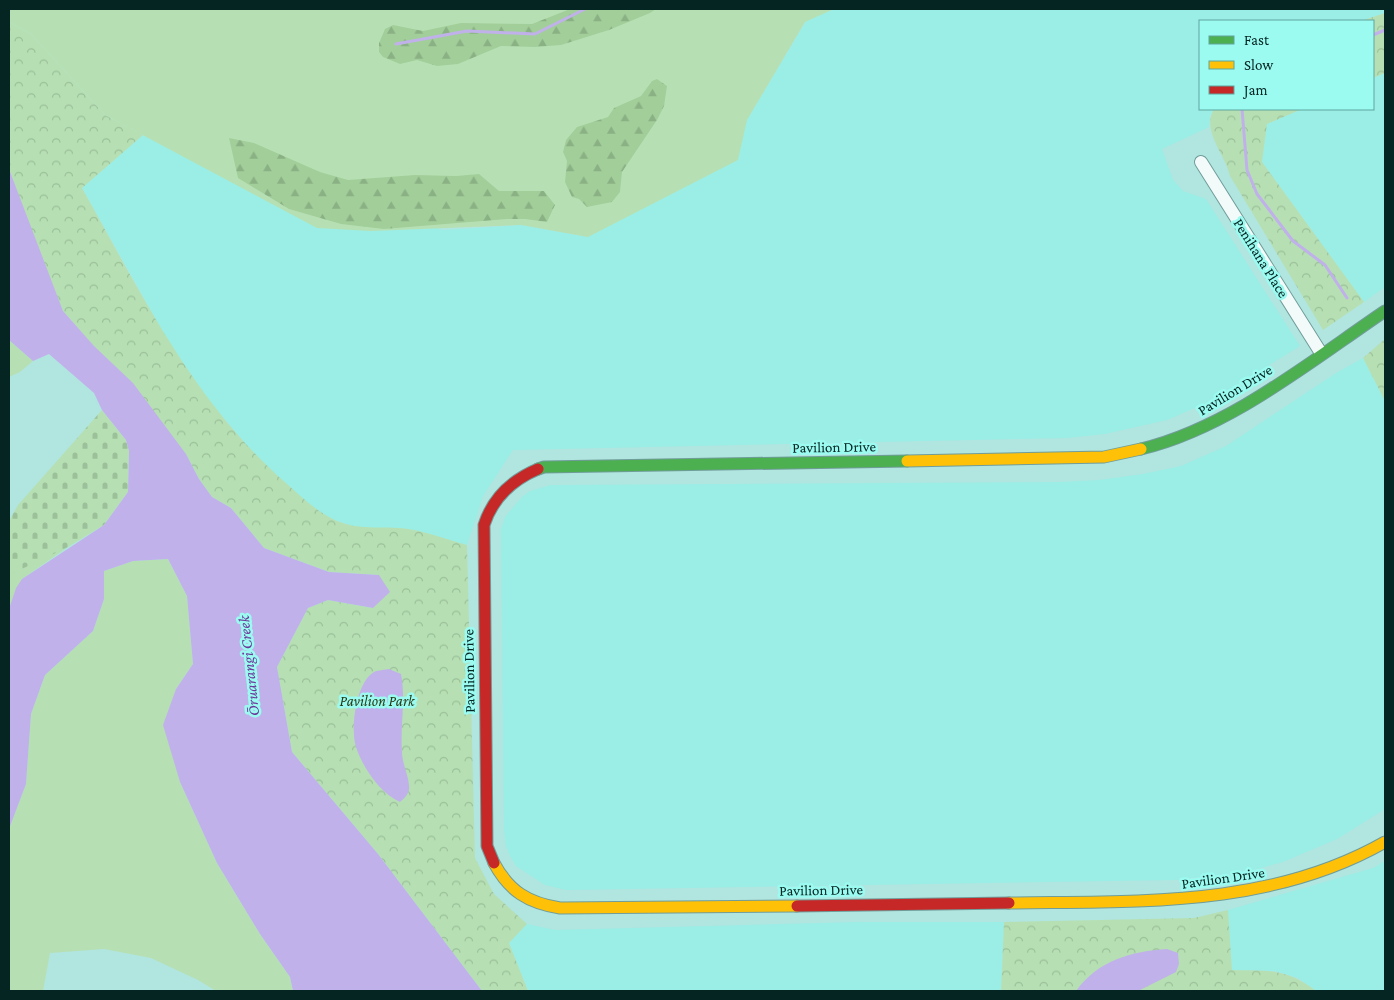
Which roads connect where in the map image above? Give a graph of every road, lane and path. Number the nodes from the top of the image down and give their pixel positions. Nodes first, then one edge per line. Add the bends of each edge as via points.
1 (1201, 162) dead end
2 (1385, 311) edge
3 (1321, 353) junction
4 (1385, 842) edge

1 - 3 street, Penihana Place
2 - 3 street, Pavilion Drive
3 - 4 street, Pavilion Drive via 1249,402 1200,429 1156,445 1104,456 544,466 527,472 499,495 486,517 483,532 487,846 493,864 510,889 535,905 554,909 1197,898 1247,892 1302,878 1355,858

